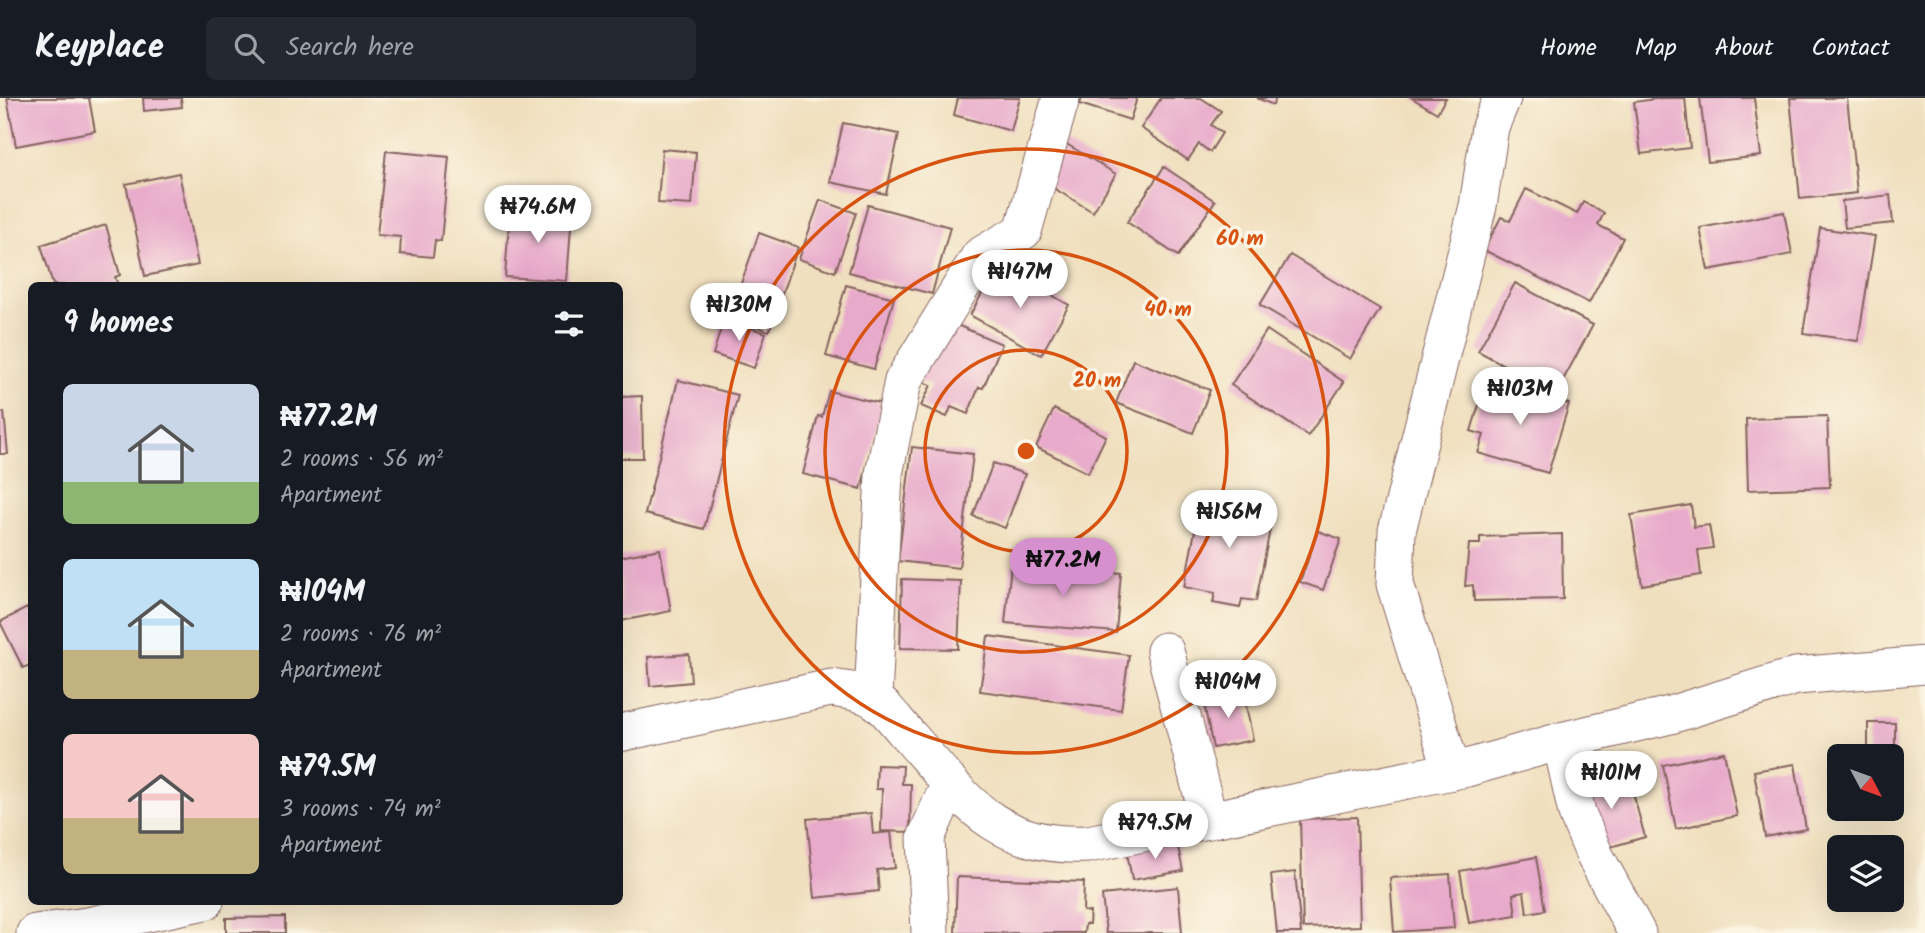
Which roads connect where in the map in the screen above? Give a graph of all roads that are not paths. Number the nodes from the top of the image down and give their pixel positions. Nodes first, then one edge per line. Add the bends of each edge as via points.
1 (1061, 98) edge
2 (1502, 98) edge
3 (1166, 651) dead end
4 (1925, 665) edge
5 (873, 699) junction
6 (623, 732) edge
7 (1561, 741) junction
8 (1452, 771) junction
9 (950, 783) junction
10 (1209, 820) junction
11 (186, 914) edge
12 (1627, 926) edge
13 (35, 933) edge
14 (930, 933) edge

1 - 5 street via 1023,231 980,256 904,381 884,474
2 - 8 street via 1490,127 1478,206 1397,531 1394,559 1395,584
3 - 10 street
4 - 7 street via 1796,676 1670,715
5 - 6 street via 831,688
5 - 9 street
7 - 8 street
7 - 12 street via 1577,813
8 - 10 street
9 - 10 street via 990,822 1020,837 1055,845 1088,844
9 - 14 street via 926,838
11 - 13 street

